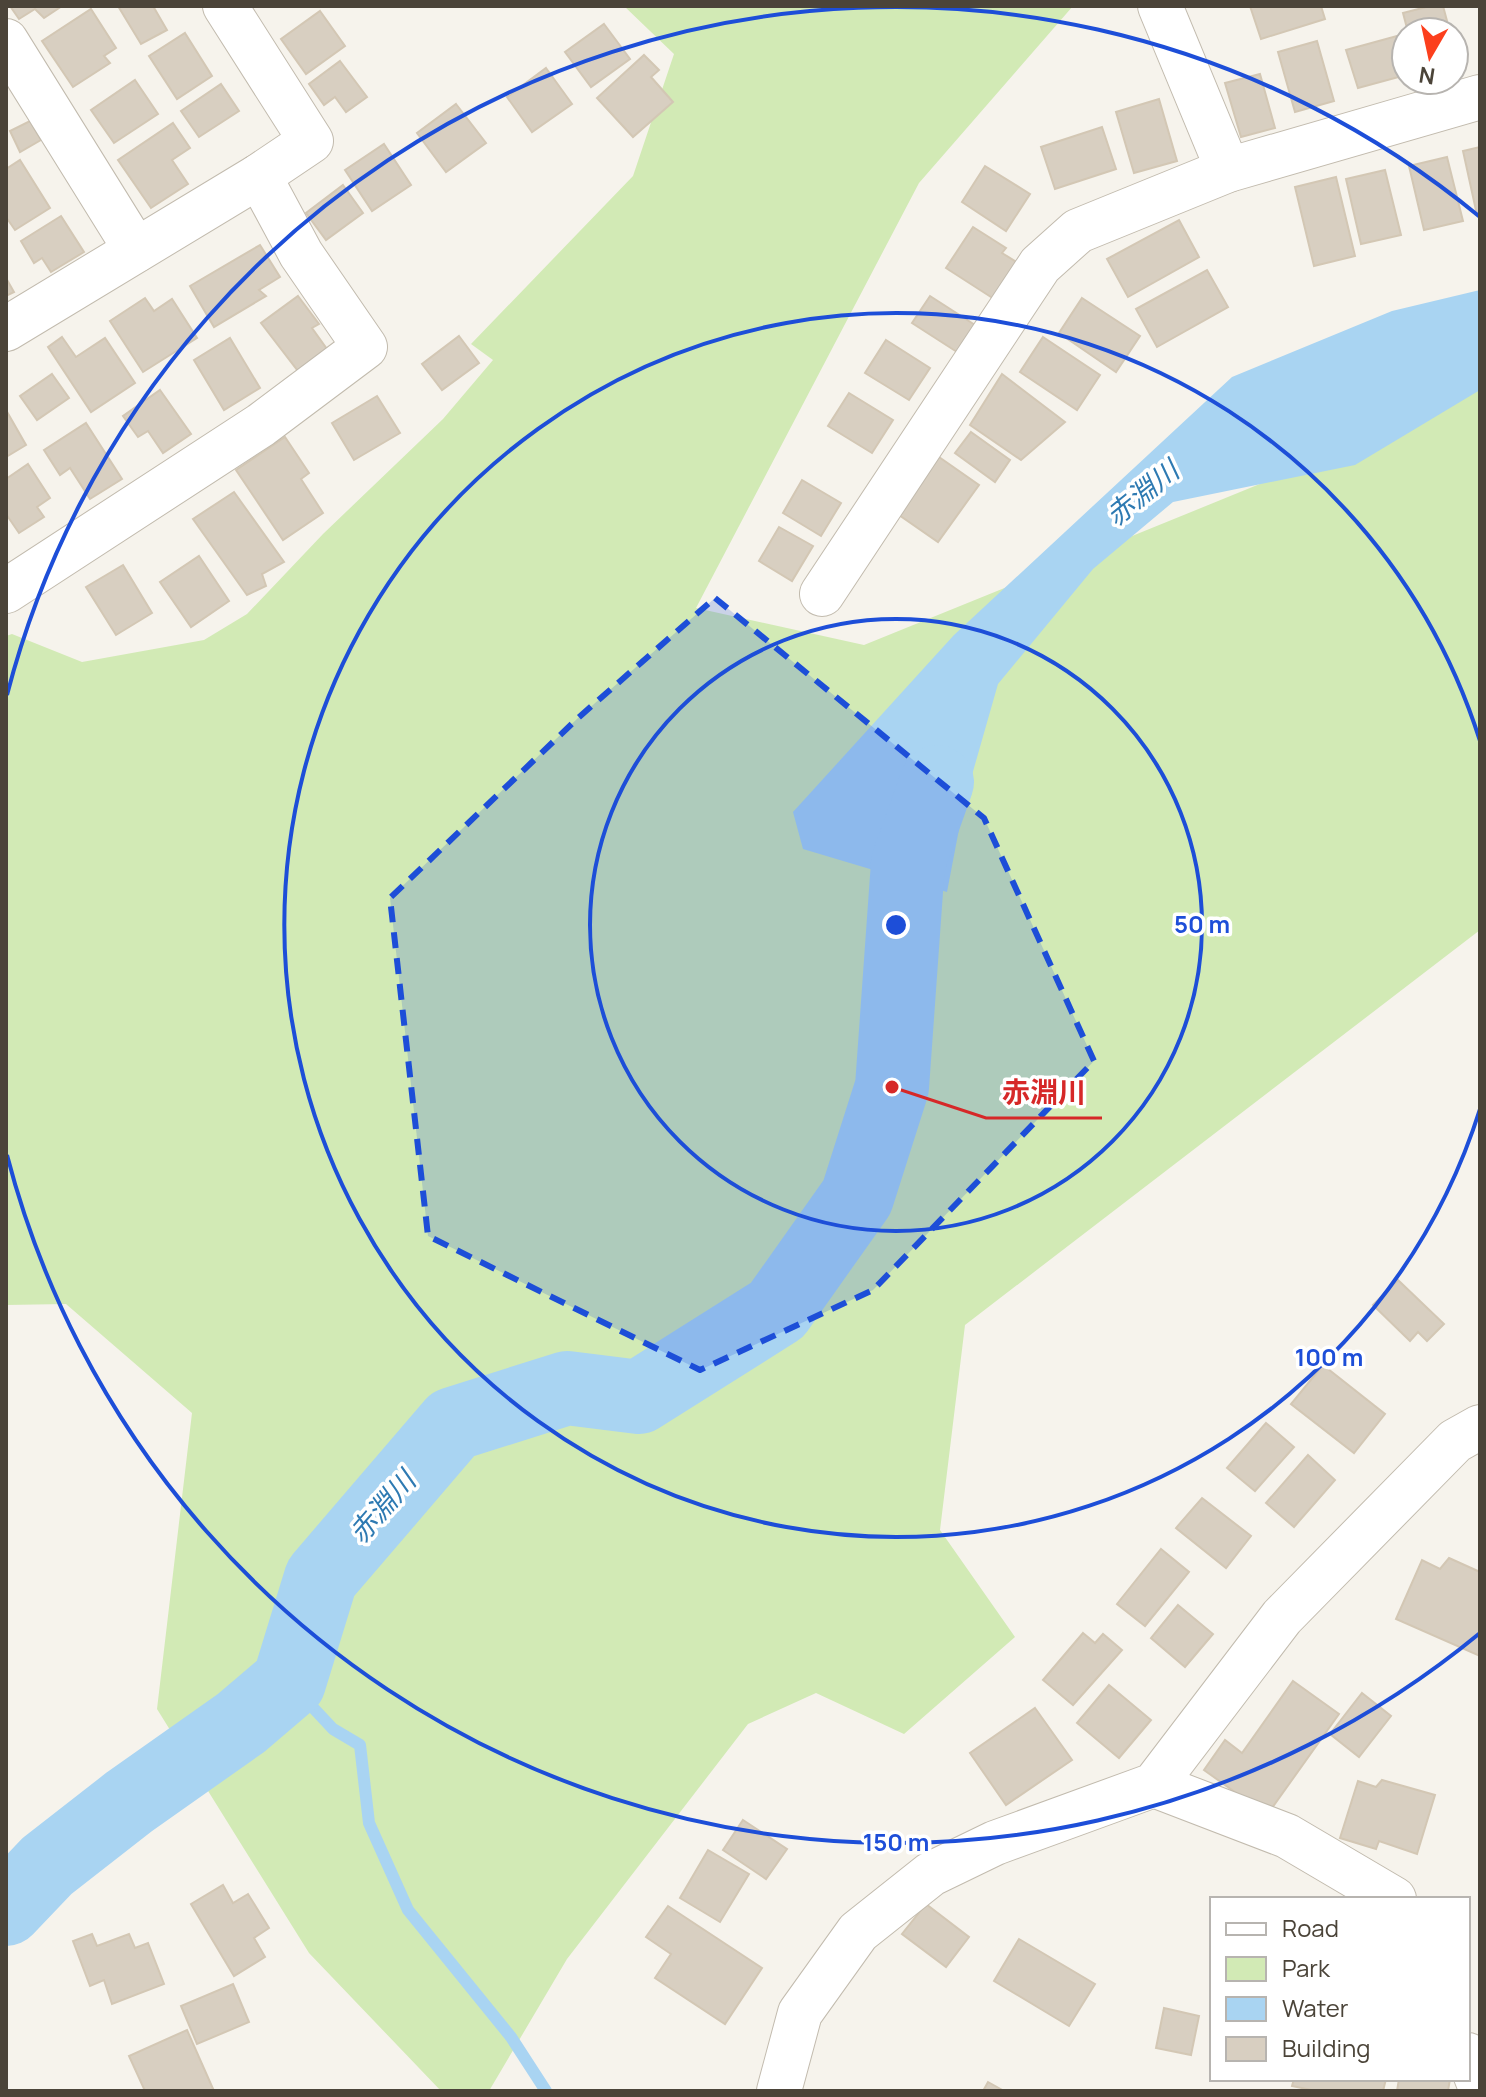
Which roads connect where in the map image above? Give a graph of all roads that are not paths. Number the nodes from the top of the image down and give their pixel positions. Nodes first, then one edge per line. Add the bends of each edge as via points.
1 (225, 6) edge
2 (1160, 6) edge
3 (6, 41) edge
4 (1480, 97) edge
5 (1228, 170) junction
6 (259, 176) junction
7 (136, 250) junction
8 (6, 329) edge
9 (6, 591) edge
10 (822, 594) dead end
11 (1480, 1427) edge
12 (1154, 1785) junction
13 (1391, 1897) edge
14 (1470, 2060) edge
15 (1480, 2086) edge
16 (779, 2091) edge

1 - 6 street via 311,141
2 - 5 street
3 - 7 street
4 - 5 street
5 - 10 street via 1078,231 1040,265
6 - 7 street
6 - 9 street via 301,254 365,347 261,425
7 - 8 street
11 - 12 street via 1455,1441 1282,1617
12 - 13 street via 1287,1836
12 - 16 street via 944,1867 858,1932 800,2013
14 - 15 street

